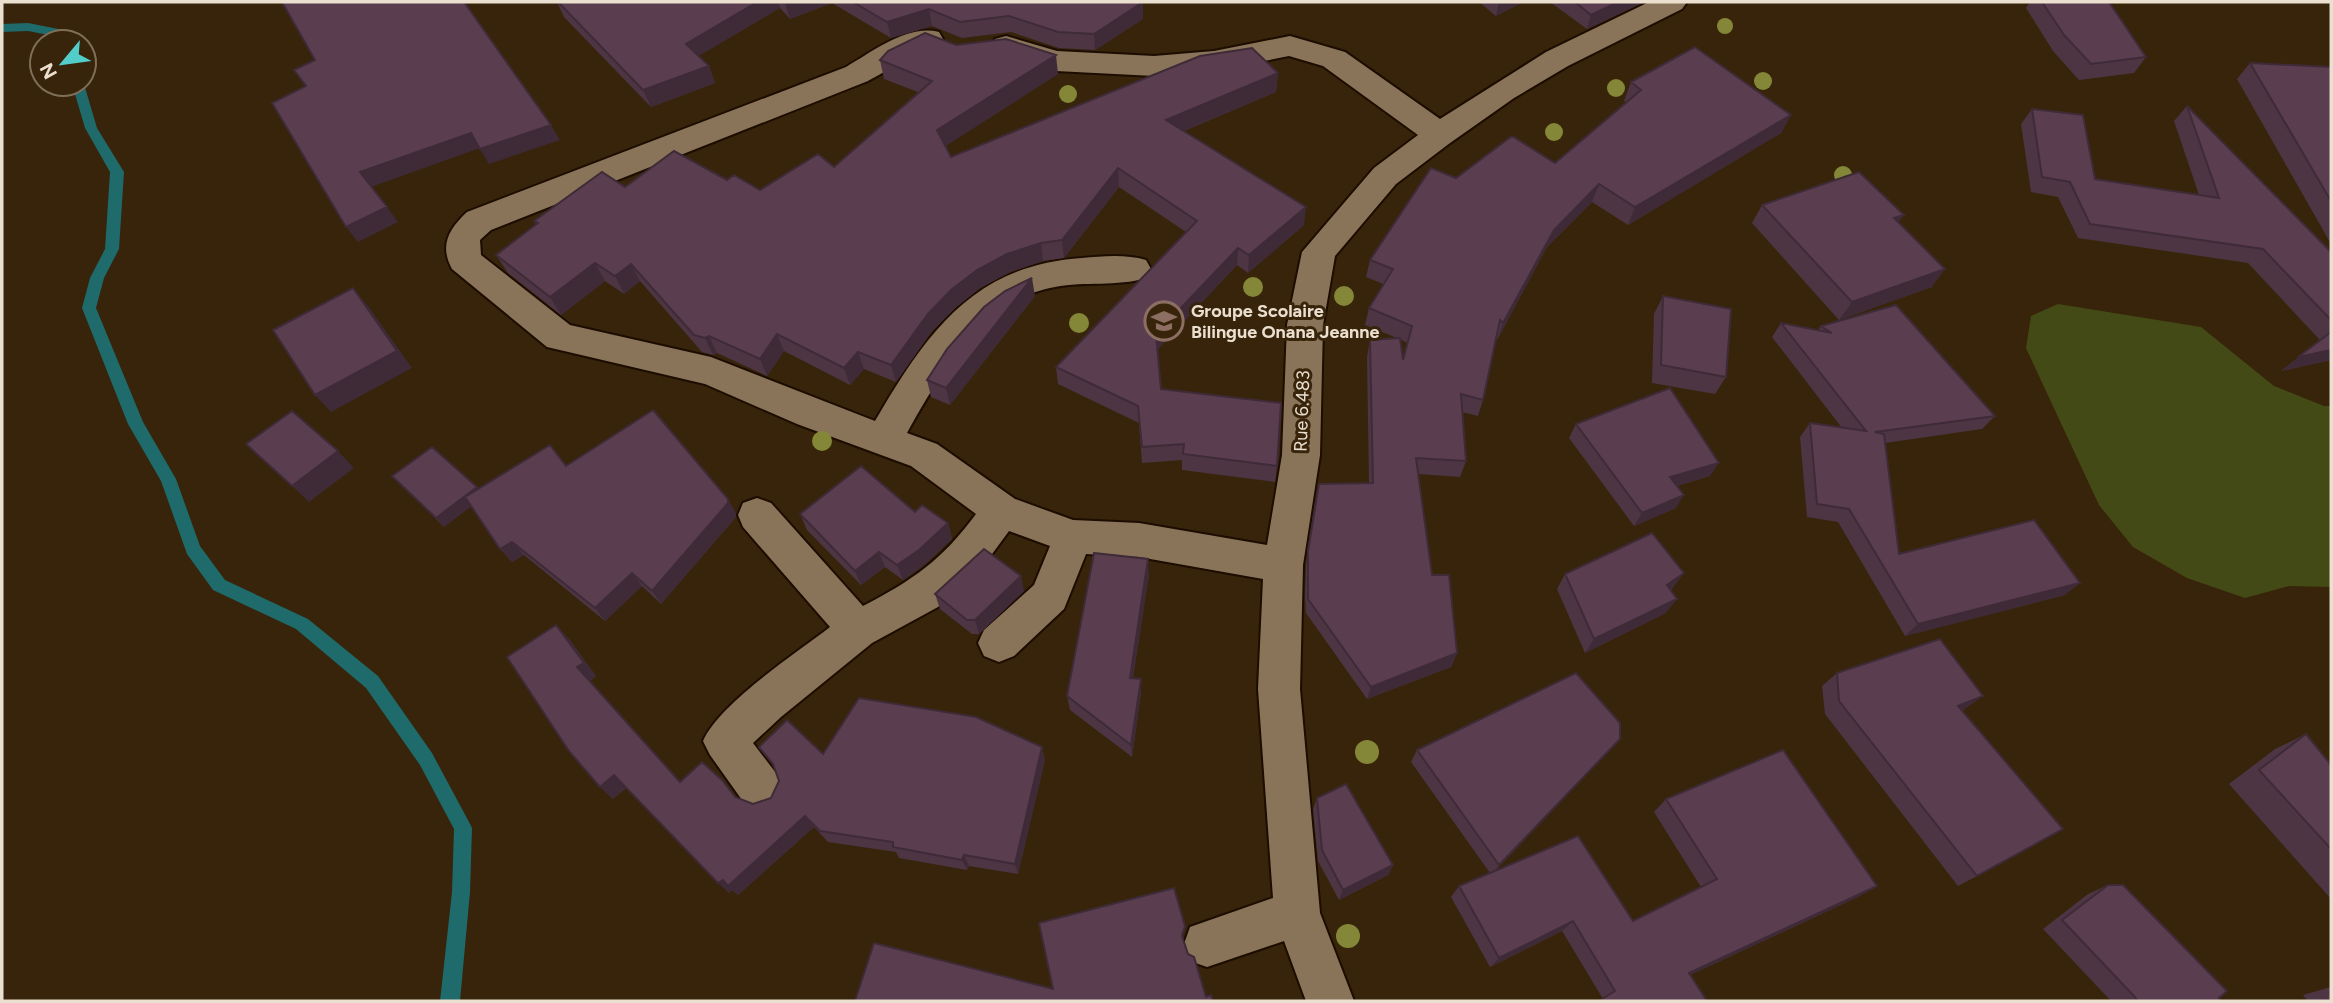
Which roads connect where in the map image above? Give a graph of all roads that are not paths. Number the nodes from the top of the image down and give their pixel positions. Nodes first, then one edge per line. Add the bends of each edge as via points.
1 (1672, 2) edge
2 (1438, 135) junction
3 (1134, 269) dead end
4 (884, 439) junction
5 (1001, 510) junction
6 (757, 515) dead end
7 (1073, 537) junction
8 (1283, 565) junction
9 (858, 630) junction
10 (999, 643) dead end
11 (763, 792) dead end
12 (1297, 913) junction
13 (1207, 944) dead end
14 (1330, 1001) edge

1 - 2 street, Rue 6.483 via 1557,59
2 - 4 street via 1334,59 1290,47 1154,66 1056,61 1011,45 961,48 930,38 857,74 479,221 463,236 464,260 560,337 711,370 810,414
2 - 8 street, Rue 6.483 via 1385,176 1320,251 1305,325 1301,455
3 - 4 street via 1049,275 1015,285 979,309 937,354
4 - 5 street via 924,455
5 - 7 street
5 - 9 street via 967,557 924,594
6 - 9 street
7 - 8 street via 1139,540
7 - 10 street via 1051,596
8 - 12 street, Rue 6.483 via 1279,689
9 - 11 street via 725,741
12 - 13 street
12 - 14 street, Rue 6.483

